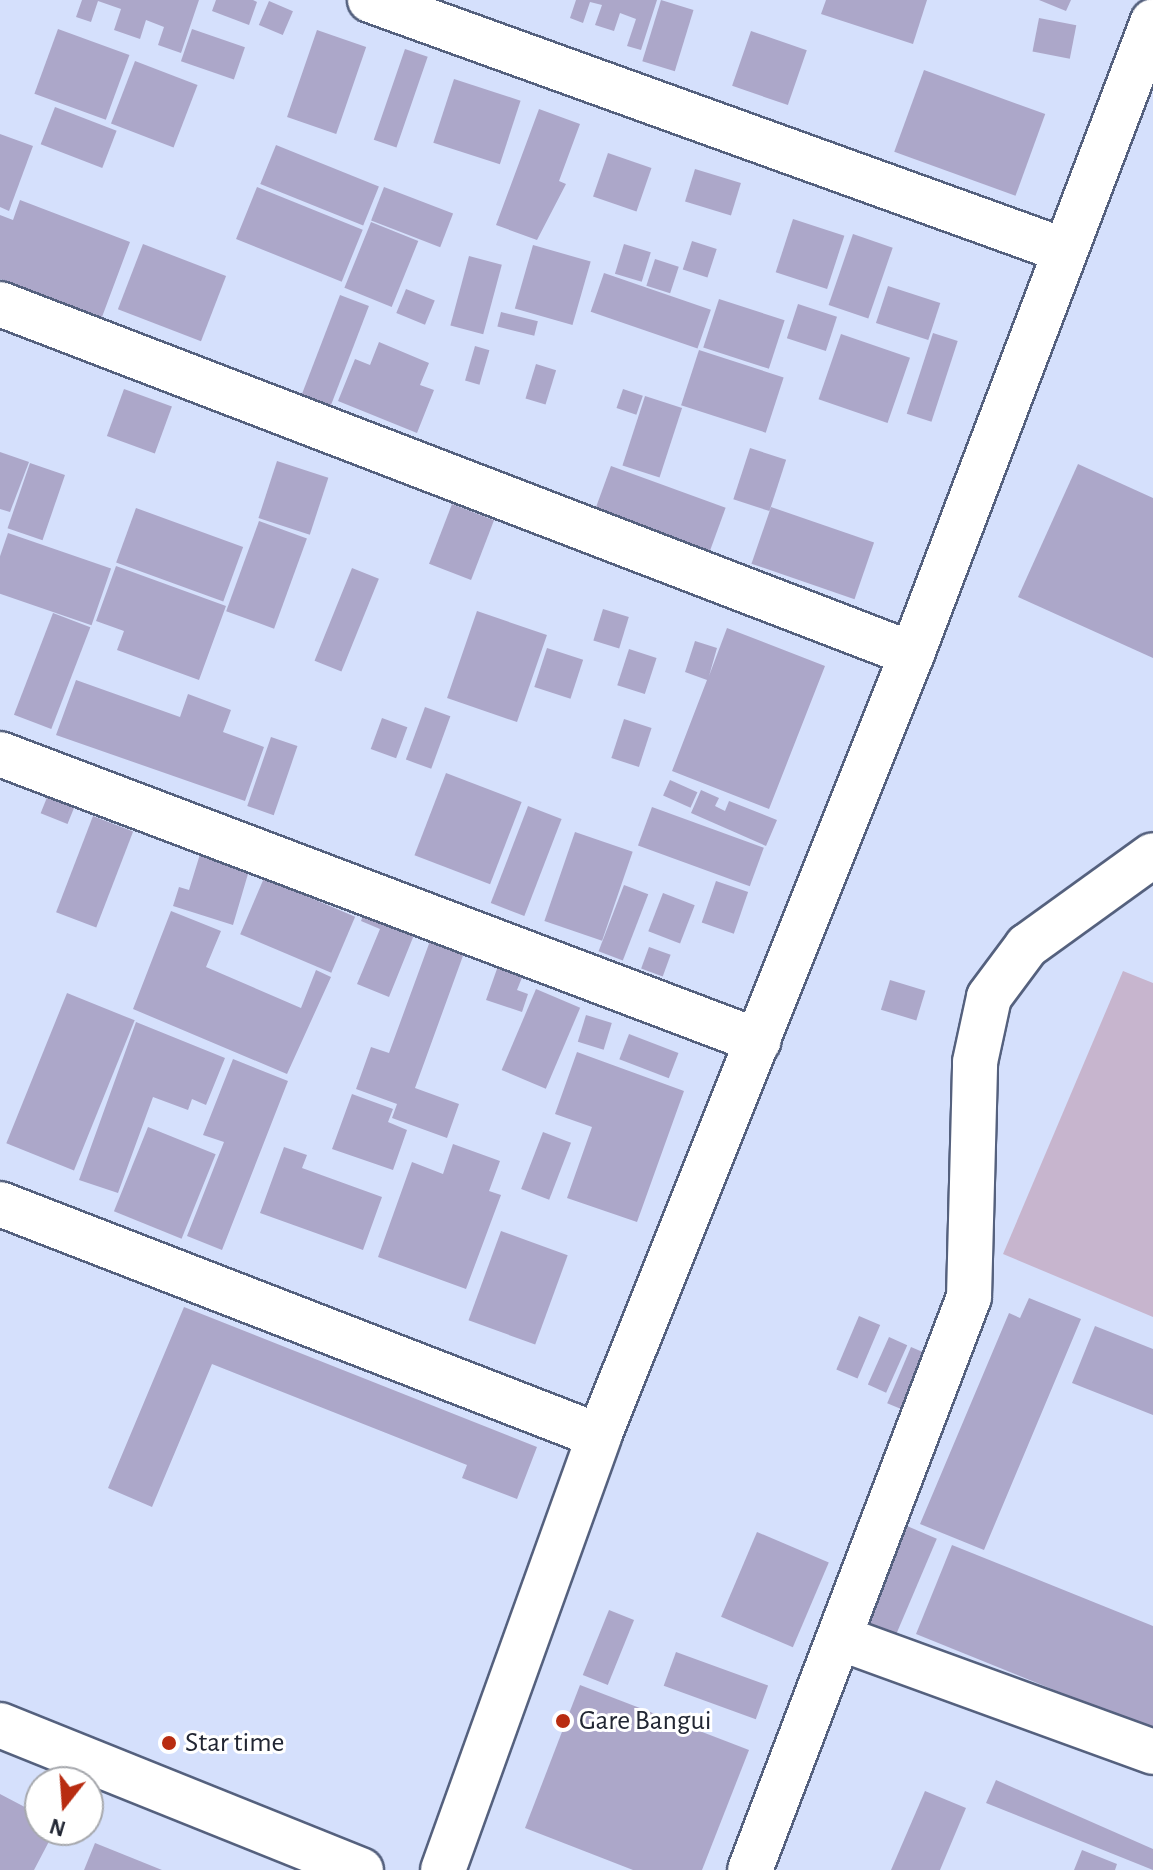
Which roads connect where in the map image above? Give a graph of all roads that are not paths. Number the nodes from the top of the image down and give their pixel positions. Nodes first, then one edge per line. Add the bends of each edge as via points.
1 (377, 1) edge
2 (1153, 21) edge
3 (1063, 250) junction
4 (0, 304) edge
5 (912, 654) junction
6 (0, 754) edge
7 (1153, 855) edge
8 (758, 1041) junction
9 (0, 1204) edge
10 (599, 1436) junction
11 (840, 1638) junction
12 (0, 1725) edge
13 (1153, 1752) edge
14 (361, 1870) edge
15 (443, 1870) edge
16 (750, 1870) edge

1 - 3 street
2 - 3 street
3 - 5 street
4 - 5 street
5 - 8 street
6 - 8 street
7 - 11 street via 1027,946 989,997 975,1062 969,1297
8 - 10 street
9 - 10 street
10 - 15 street
11 - 13 street
11 - 16 street
12 - 14 street

